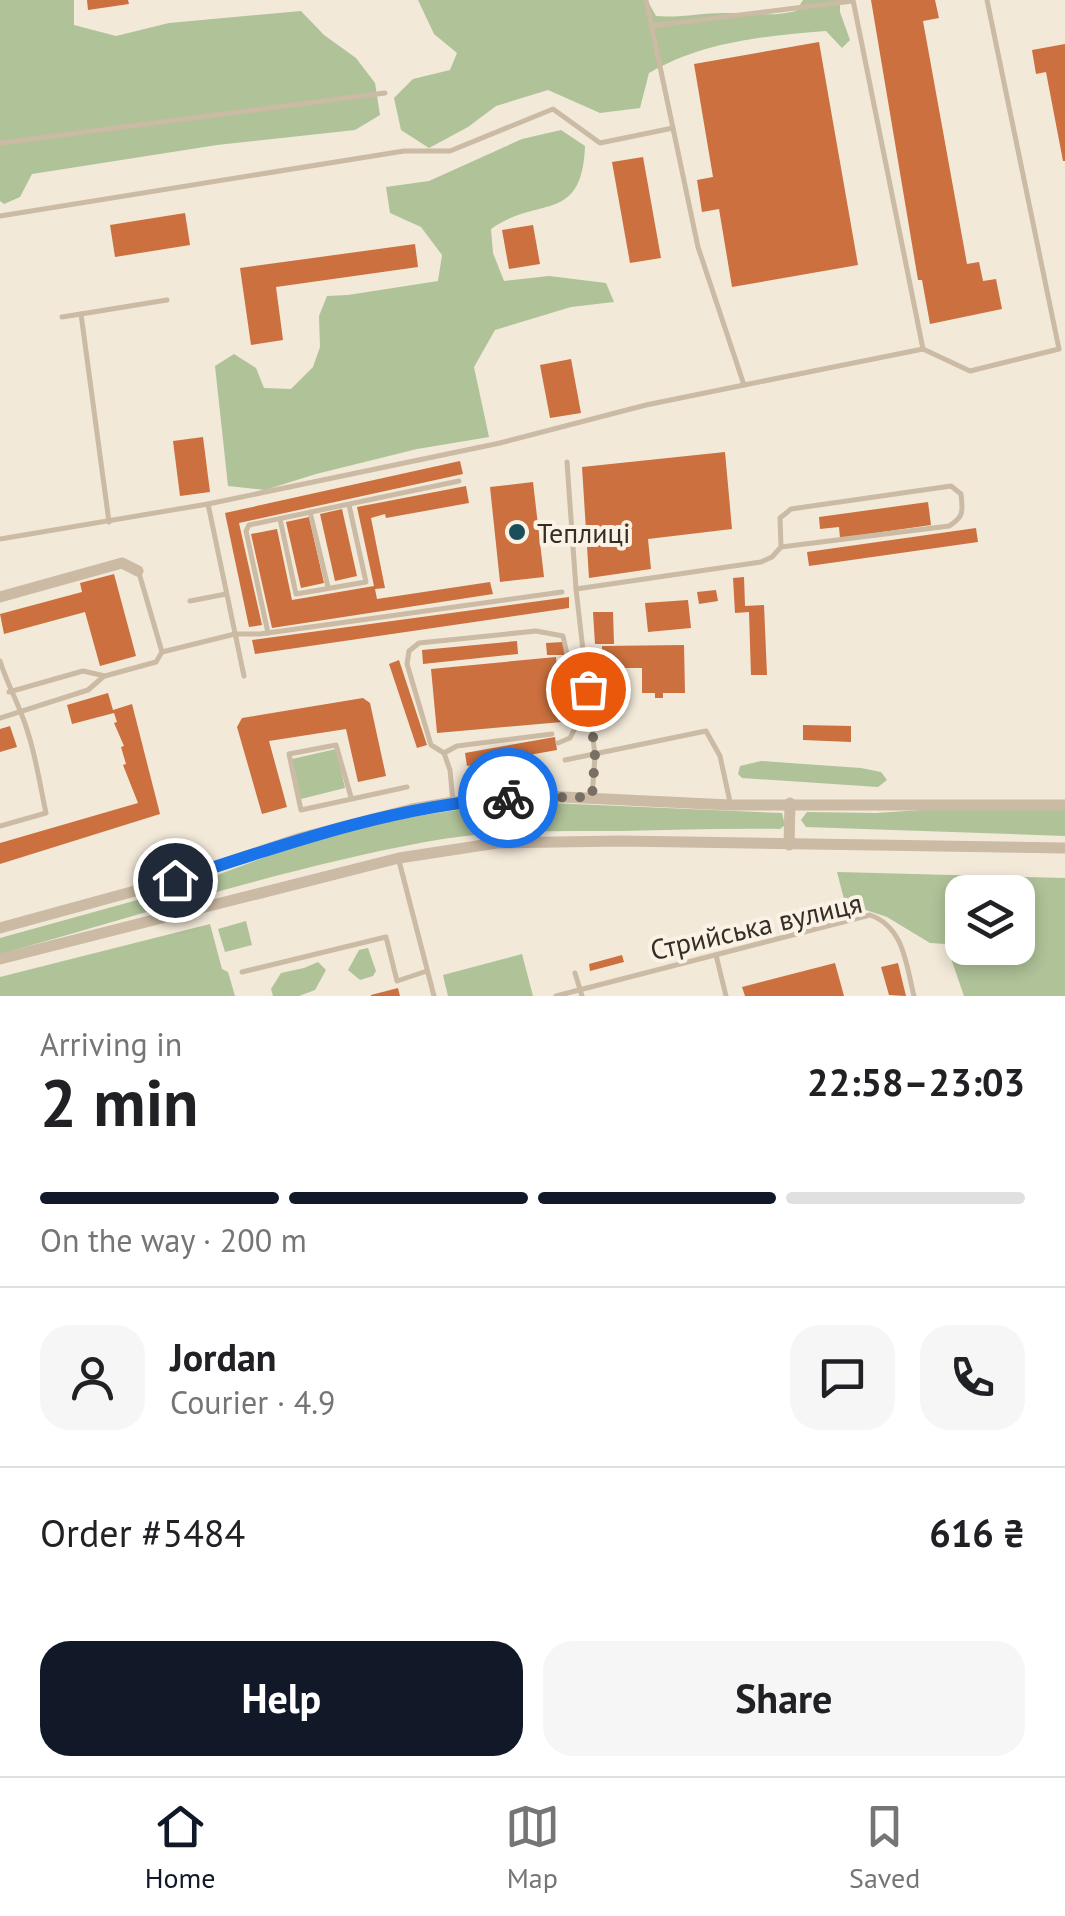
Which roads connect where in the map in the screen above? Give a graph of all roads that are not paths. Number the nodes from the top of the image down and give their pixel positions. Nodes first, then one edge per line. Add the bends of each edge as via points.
1 (646, 0) edge
2 (852, 0) edge
3 (987, 0) edge
4 (651, 26) junction
5 (385, 93) dead end
6 (673, 128) junction
7 (0, 143) edge
8 (0, 216) edge
9 (167, 300) dead end
10 (81, 314) junction
11 (62, 317) dead end
12 (924, 348) junction
13 (1062, 348) edge
14 (744, 385) junction
15 (566, 462) dead end
16 (459, 481) dead end
17 (208, 504) junction
18 (349, 504) junction
19 (310, 512) junction
20 (280, 519) junction
21 (109, 522) junction
22 (0, 539) edge
23 (782, 548) junction
24 (138, 571) joint
25 (328, 589) junction
26 (576, 589) junction
27 (562, 592) dead end
28 (226, 594) junction
29 (0, 597) edge
30 (190, 600) dead end
31 (268, 633) junction
32 (235, 634) junction
33 (162, 652) junction
34 (0, 661) edge
35 (105, 676) junction
36 (244, 676) dead end
37 (10, 692) junction
38 (21, 712) junction
39 (0, 718) edge
40 (552, 734) dead end
41 (558, 743) dead end
42 (444, 753) junction
43 (595, 756) junction
44 (565, 760) dead end
45 (407, 787) dead end
46 (351, 797) junction
47 (592, 797) junction
48 (454, 802) junction
49 (790, 803) junction
50 (730, 805) junction
51 (1065, 806) edge
52 (0, 826) edge
53 (789, 845) junction
54 (1065, 848) edge
55 (399, 858) junction
56 (0, 928) edge
57 (716, 955) junction
58 (0, 959) edge
59 (427, 970) junction
60 (242, 972) dead end
61 (575, 973) dead end
62 (581, 993) edge
63 (434, 996) edge
64 (556, 996) edge
65 (726, 996) edge
66 (914, 996) edge

1 - 4 lane
2 - 4 lane
2 - 12 lane
3 - 13 lane
4 - 6 lane
5 - 7 lane
6 - 8 lane via 600,142 552,109 450,151 404,151
6 - 14 lane via 698,247
9 - 10 lane
10 - 11 lane
10 - 21 lane
12 - 13 lane via 970,371
12 - 14 lane
14 - 17 lane
15 - 26 lane
16 - 18 lane
17 - 21 lane
17 - 28 lane
18 - 19 lane
18 - 25 lane via 366,582
19 - 20 lane
19 - 25 lane
20 - 25 lane via 296,594
20 - 31 lane via 246,531
21 - 22 lane
23 - 23 lane via 780,518 791,509 950,486 961,494 963,513 949,526
23 - 26 lane via 761,562
24 - 29 street via 122,563
24 - 33 lane
26 - 43 lane
27 - 31 lane
28 - 30 lane
28 - 32 lane
31 - 32 lane
32 - 33 lane
32 - 36 lane
33 - 35 lane via 156,662
34 - 37 lane
35 - 37 lane via 83,670
35 - 38 lane via 88,690
37 - 38 lane
38 - 39 lane
38 - 52 lane via 46,814
40 - 42 lane
41 - 42 lane via 574,727 570,656 563,636 536,631 419,643 409,651 406,664 431,746
42 - 48 lane
43 - 44 lane
43 - 47 lane
43 - 50 lane via 706,731 720,756
45 - 46 lane
46 - 46 lane via 336,745 289,754 301,810
47 - 48 street
47 - 50 street
48 - 56 street via 300,838
49 - 50 street
49 - 51 street
49 - 53 street
53 - 54 street
53 - 55 street via 497,843
55 - 58 street
55 - 59 lane
57 - 62 lane, Стрийська вулиця
57 - 65 lane
57 - 66 lane, Стрийська вулиця via 870,915 885,920 899,937
59 - 60 lane via 396,981 386,937
59 - 63 lane
61 - 62 lane
62 - 64 lane, Стрийська вулиця

